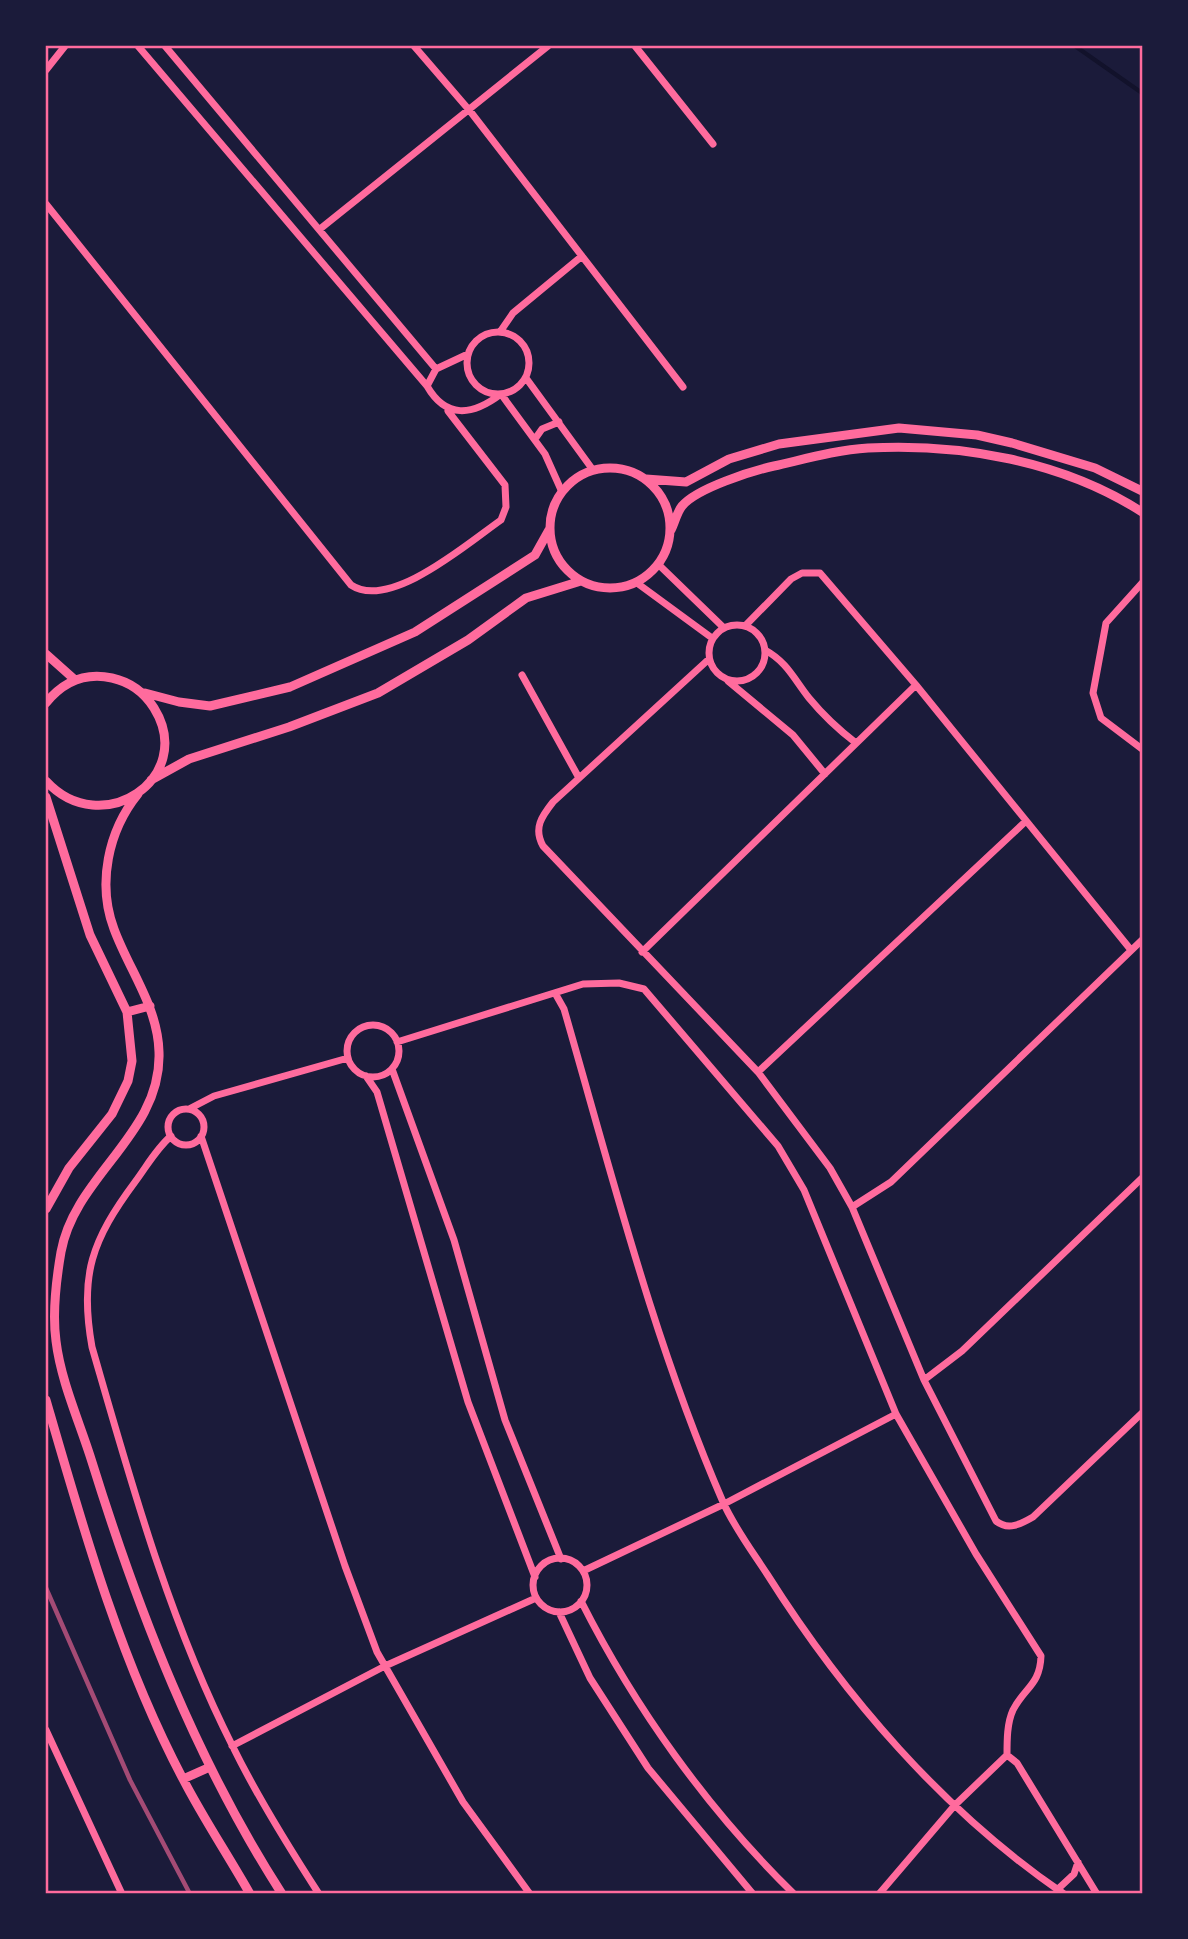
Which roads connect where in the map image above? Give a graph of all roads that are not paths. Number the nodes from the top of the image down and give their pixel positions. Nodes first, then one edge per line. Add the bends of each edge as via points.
1 (65, 46) edge
2 (138, 46) edge
3 (165, 46) edge
4 (414, 46) edge
5 (548, 46) edge
6 (635, 46) edge
7 (46, 70) edge
8 (470, 111) junction
9 (713, 144) dead end
10 (46, 204) edge
11 (320, 229) junction
12 (582, 256) junction
13 (500, 332) junction
14 (468, 354) junction
15 (436, 369) junction
16 (526, 378) junction
17 (427, 386) junction
18 (683, 387) dead end
19 (501, 394) junction
20 (448, 411) junction
21 (559, 422) junction
22 (535, 439) junction
23 (593, 470) junction
24 (646, 479) junction
25 (1143, 491) edge
26 (562, 492) junction
27 (1143, 512) edge
28 (549, 530) junction
29 (671, 530) junction
30 (659, 565) junction
31 (581, 581) junction
32 (637, 583) junction
33 (1143, 583) edge
34 (745, 626) junction
35 (723, 628) junction
36 (712, 638) junction
37 (765, 650) junction
38 (46, 654) edge
39 (709, 659) junction
40 (522, 675) dead end
41 (724, 678) junction
42 (74, 679) junction
43 (916, 685) junction
44 (145, 693) junction
45 (46, 703) edge
46 (856, 743) junction
47 (1143, 749) edge
48 (825, 774) junction
49 (579, 778) junction
50 (151, 780) junction
51 (46, 781) edge
52 (138, 794) junction
53 (46, 797) edge
54 (1026, 821) junction
55 (1143, 940) edge
56 (1131, 950) junction
57 (642, 952) junction
58 (555, 993) junction
59 (150, 1006) junction
60 (127, 1012) junction
61 (397, 1042) junction
62 (348, 1058) junction
63 (392, 1069) junction
64 (758, 1072) junction
65 (366, 1076) junction
66 (189, 1109) junction
67 (171, 1136) junction
68 (201, 1136) junction
69 (1143, 1178) edge
70 (852, 1207) junction
71 (46, 1209) edge
72 (924, 1380) junction
73 (46, 1399) edge
74 (1143, 1413) edge
75 (896, 1414) junction
76 (724, 1504) junction
77 (561, 1559) junction
78 (583, 1572) junction
79 (534, 1577) junction
80 (536, 1598) junction
81 (581, 1601) junction
82 (559, 1612) junction
83 (385, 1665) junction
84 (46, 1730) edge
85 (232, 1746) junction
86 (1007, 1755) junction
87 (210, 1767) junction
88 (183, 1779) junction
89 (955, 1805) junction
90 (1078, 1862) junction
91 (1061, 1891) edge
92 (122, 1894) edge
93 (250, 1894) edge
94 (282, 1894) edge
95 (319, 1894) edge
96 (530, 1894) edge
97 (753, 1894) edge
98 (794, 1894) edge
99 (879, 1894) edge
100 (1097, 1894) edge

1 - 7 street
2 - 17 street
3 - 11 street
4 - 8 street
5 - 8 street
6 - 9 street
8 - 11 street
8 - 12 street
10 - 20 street via 361,592 385,592 430,569 501,520 505,485
11 - 15 street
12 - 13 street via 513,313
12 - 18 street
13 - 14 street via 480,338
13 - 16 street via 519,340 525,348 529,358
14 - 15 street
14 - 19 street via 473,383 491,394
15 - 17 street
16 - 19 street via 511,392
16 - 21 street
17 - 20 street
19 - 20 street via 484,405
19 - 22 street
21 - 22 street via 542,429
21 - 23 street
22 - 26 street
23 - 24 street via 629,470
23 - 26 street
24 - 25 street via 686,482 729,459 779,444 899,428 1012,443 1095,468
24 - 29 street via 669,510
26 - 28 street via 554,504
27 - 29 street via 1083,481 1014,459 866,448 735,475 683,505
28 - 31 street via 558,560
28 - 44 street via 534,555 415,632 290,687 210,706
29 - 30 street
30 - 32 street
30 - 35 street
31 - 32 street via 609,589
31 - 50 street via 526,598 468,640 378,693 189,760
32 - 36 street
33 - 47 street via 1106,624 1093,693 1101,718
34 - 35 street
34 - 37 street via 759,635
34 - 43 street via 791,579 802,573 820,573
35 - 36 street
36 - 39 street
37 - 41 street via 762,667 750,678
37 - 46 street via 782,660 809,698
38 - 42 street
39 - 41 street
39 - 49 street
40 - 49 street
41 - 48 street via 793,735
42 - 44 street via 103,676
42 - 45 street
43 - 46 street
43 - 54 street
44 - 50 street via 158,713 164,740
46 - 48 street
48 - 57 street
49 - 57 street via 539,821 539,838
50 - 52 street
51 - 52 street via 67,799 93,807 120,803
52 - 59 street via 123,812 108,852 107,895 113,927
53 - 60 street via 90,935
54 - 56 street
54 - 64 street
55 - 56 street
56 - 70 street via 891,1182
57 - 64 street
58 - 61 street
58 - 75 street via 604,982 644,989 778,1146 804,1190
58 - 76 street via 564,1009 665,1353
59 - 60 street
59 - 87 street via 159,1049 156,1088 131,1135 91,1184 69,1226 59,1266 55,1329 60,1360 116,1540 171,1686
60 - 71 street via 132,1061 128,1081 112,1114 69,1168
61 - 62 street via 389,1030 368,1025 350,1037
61 - 63 street via 398,1056
62 - 65 street
62 - 66 street via 214,1096
63 - 65 street via 380,1076
63 - 77 street via 454,1240 505,1420
64 - 70 street via 830,1168
65 - 79 street via 377,1092 400,1164 480,1436
66 - 67 street via 170,1119
66 - 68 street via 203,1119
67 - 68 street via 186,1144
67 - 85 street via 159,1146 103,1229 85,1304 99,1372 166,1586
68 - 83 street via 345,1566
69 - 72 street via 962,1351
70 - 72 street
72 - 74 street via 987,1508 1004,1526 1033,1517
73 - 88 street via 92,1557 148,1704
75 - 76 street
75 - 86 street via 1041,1656 1040,1674 1009,1723
76 - 78 street
76 - 89 street via 806,1635 861,1705
77 - 78 street via 575,1563
77 - 79 street via 544,1564
78 - 81 street via 586,1588
79 - 80 street
80 - 82 street
80 - 83 street
81 - 82 street
81 - 98 street via 681,1762
82 - 97 street via 590,1678 648,1768
83 - 85 street
83 - 96 street via 463,1801
84 - 92 street
85 - 95 street
86 - 89 street
86 - 90 street via 1017,1763
87 - 88 street
87 - 94 street
88 - 93 street
89 - 91 street
89 - 99 street
90 - 91 street
90 - 100 street

